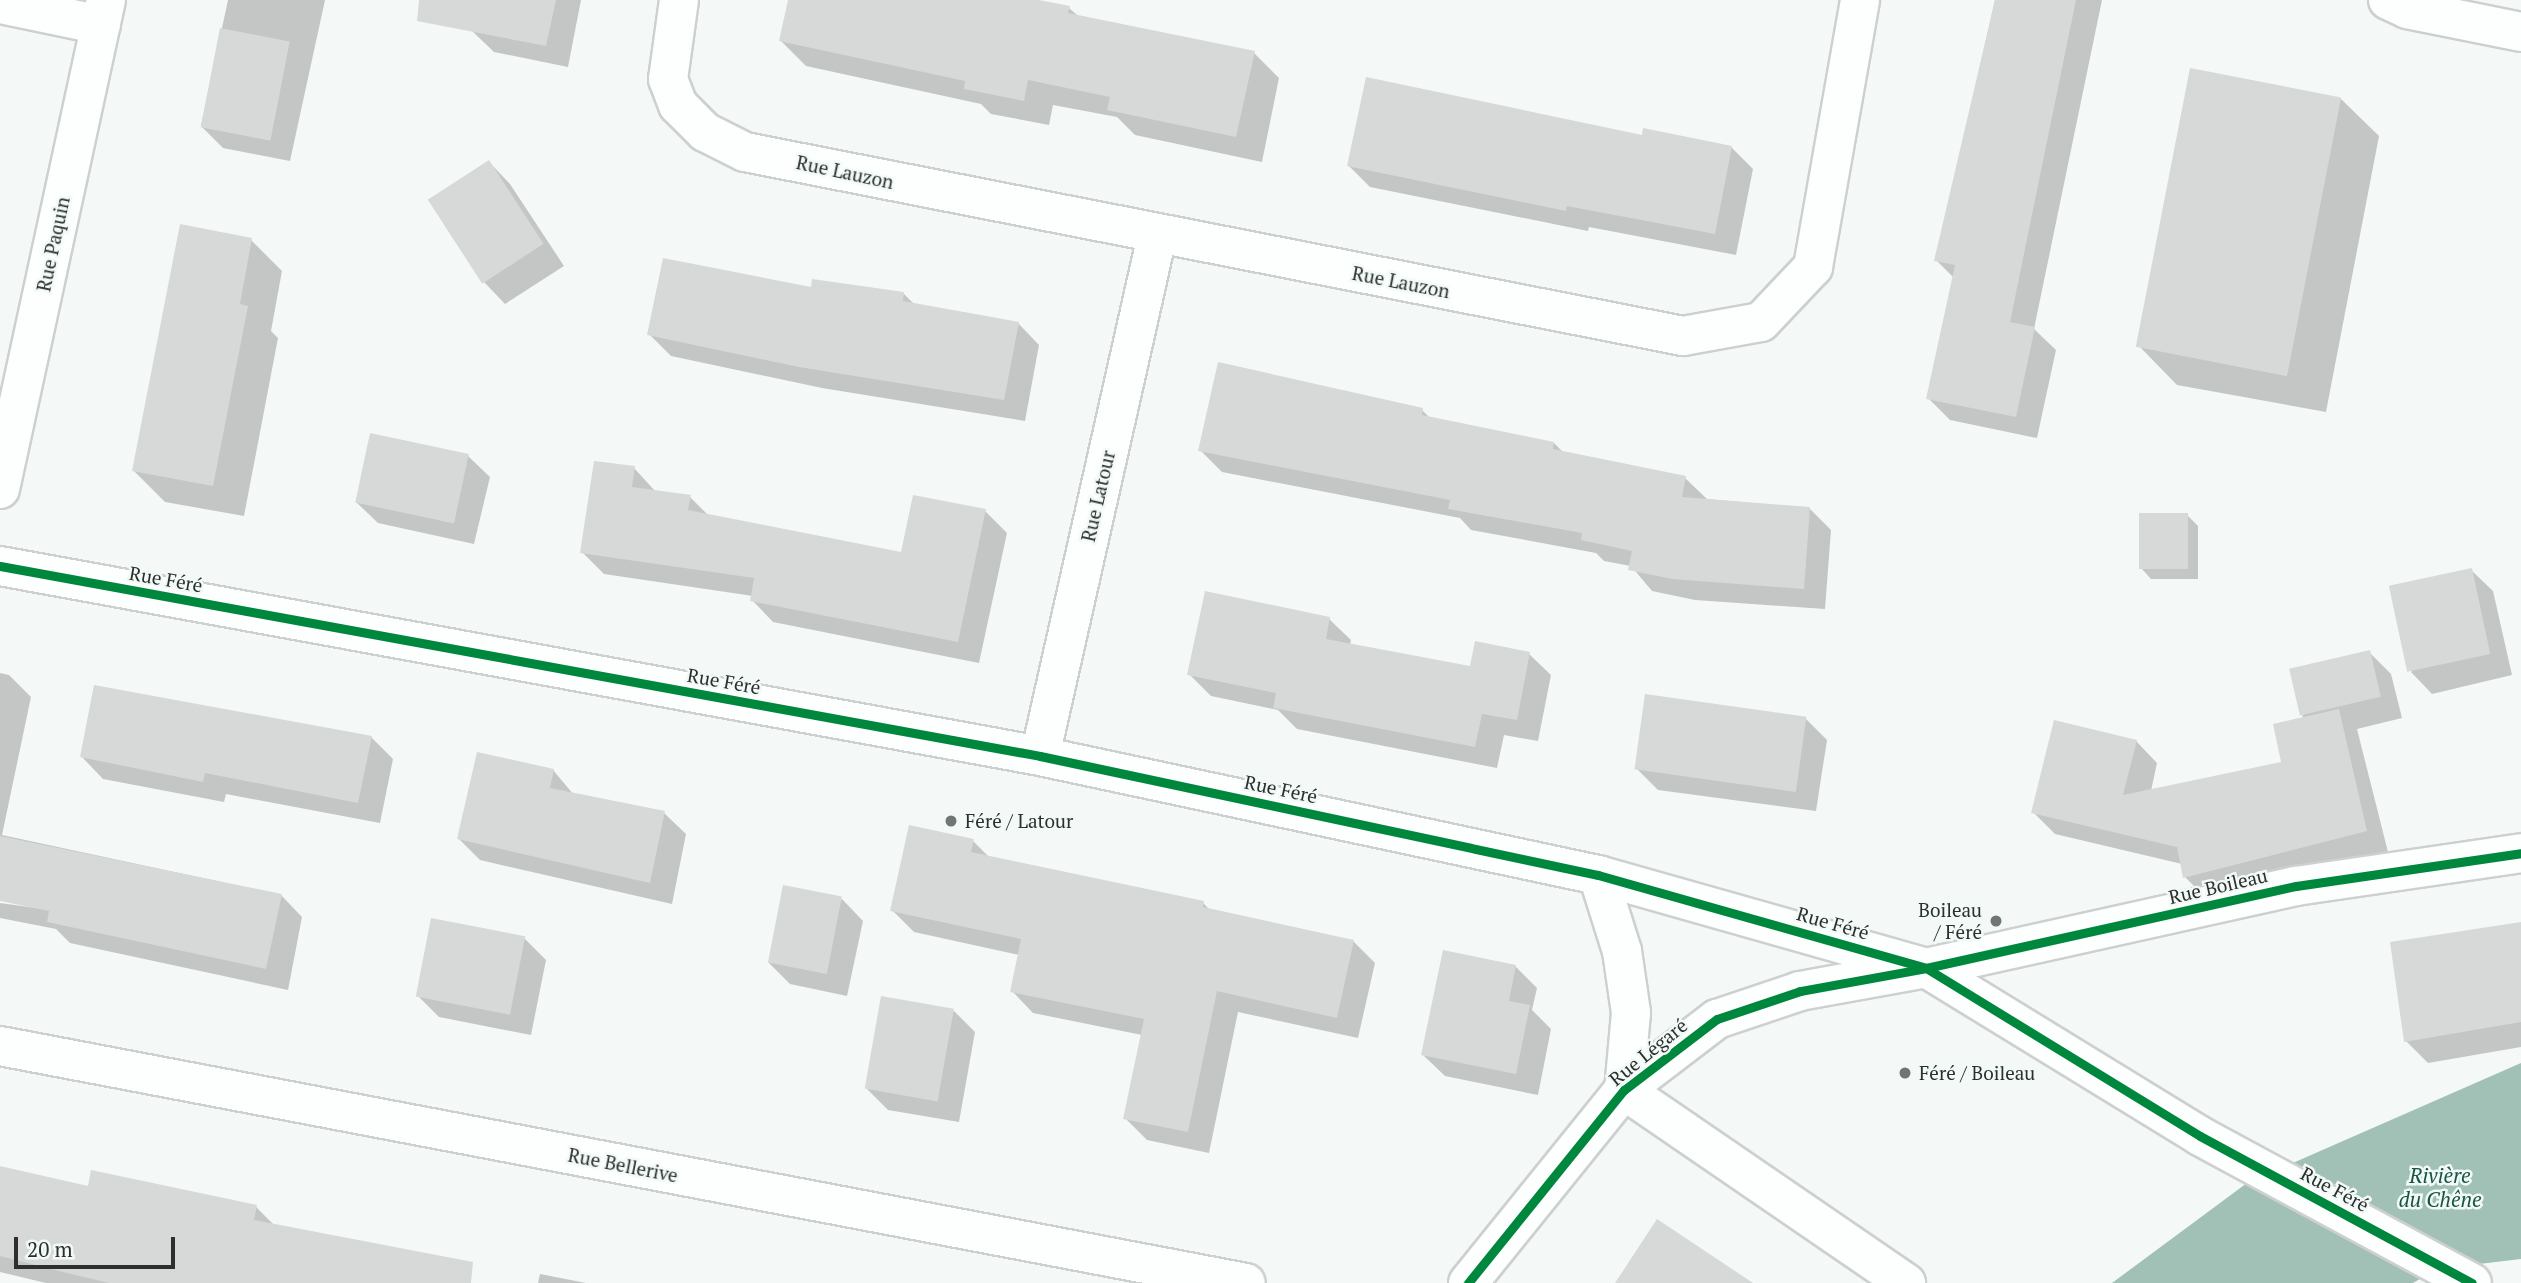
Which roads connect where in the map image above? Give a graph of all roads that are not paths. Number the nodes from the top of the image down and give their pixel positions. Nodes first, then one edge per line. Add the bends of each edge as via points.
1 (679, 0) edge
2 (1860, 0) edge
3 (2388, 0) edge
4 (0, 4) edge
5 (103, 12) edge
6 (2521, 32) edge
7 (1157, 236) junction
8 (0, 489) edge
9 (0, 566) edge
10 (1040, 756) junction
11 (2521, 853) edge
12 (1598, 875) junction
13 (1926, 968) junction
14 (0, 1046) edge
15 (1624, 1090) junction
16 (1246, 1283) edge
17 (1468, 1283) edge
18 (1906, 1283) edge
19 (2472, 1283) edge

1 - 7 street, Rue Lauzon via 668,79 678,105 705,132 745,152
2 - 7 street, Rue Lauzon via 1813,267 1761,322 1683,336
3 - 6 street via 2407,9
4 - 5 street
5 - 8 street, Rue Paquin
7 - 10 street, Rue Latour
9 - 10 street, Rue Féré
10 - 12 street, Rue Féré
11 - 13 street, Rue Boileau via 2296,886
12 - 13 street, Rue Féré
12 - 15 street via 1622,951 1631,1013
13 - 15 street, Rue Légaré via 1800,991 1717,1019
13 - 19 street, Rue Féré via 2200,1136
14 - 16 street, Rue Bellerive
15 - 17 street, Rue Légaré
15 - 18 street

